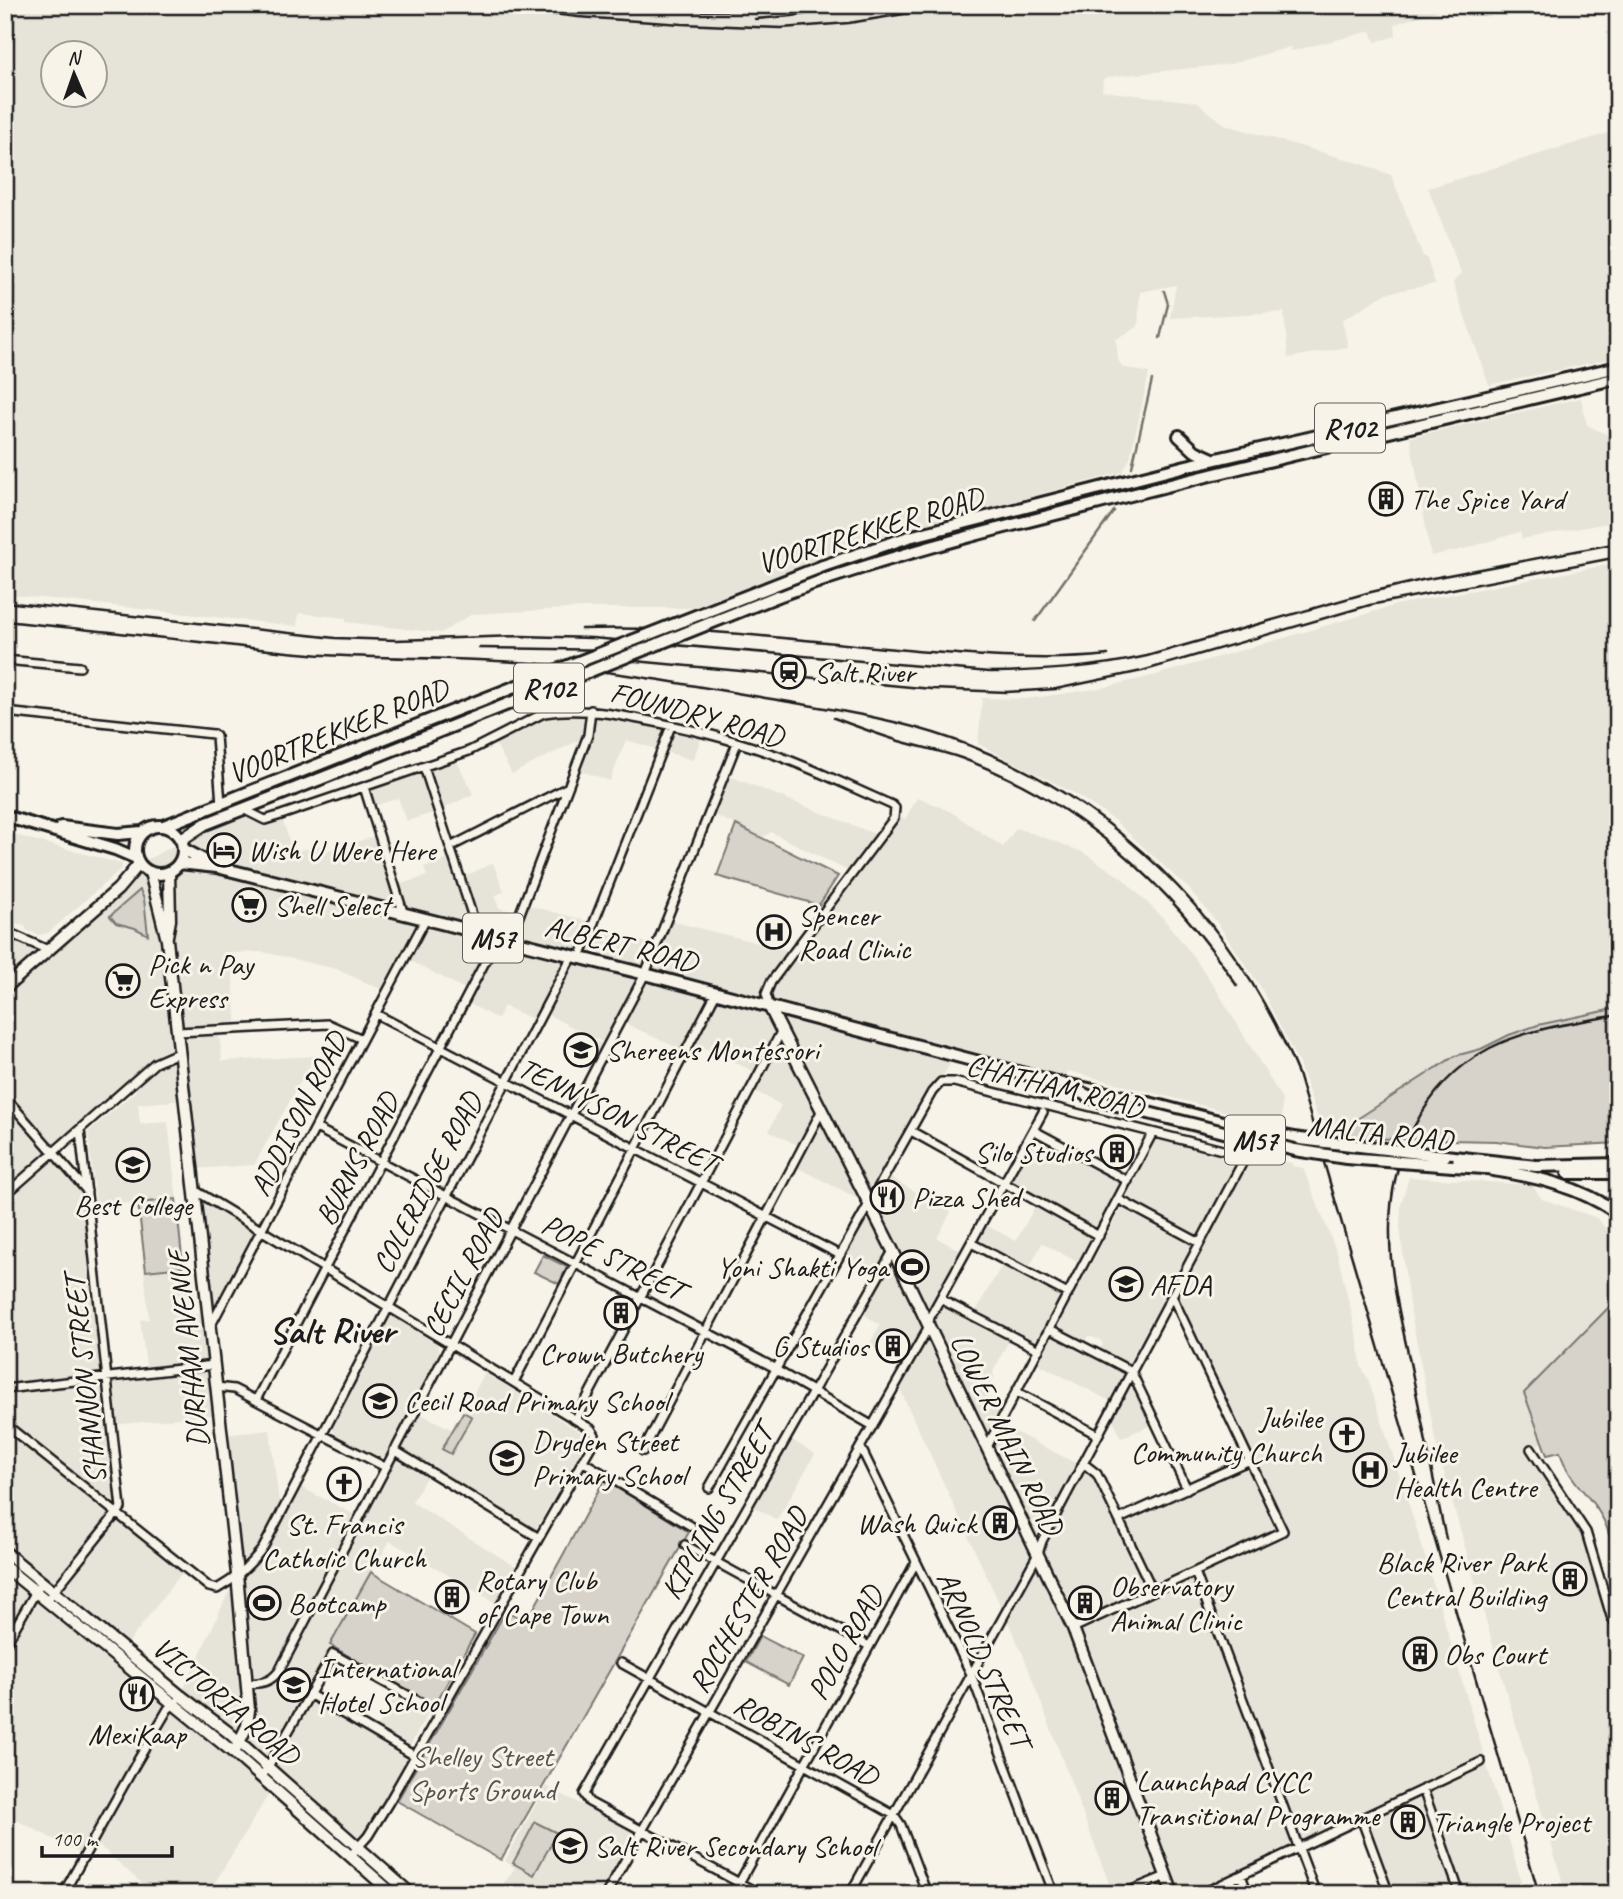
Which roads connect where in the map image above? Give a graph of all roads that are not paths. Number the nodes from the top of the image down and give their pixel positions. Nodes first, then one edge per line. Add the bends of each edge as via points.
1 (1618, 367) edge
2 (1618, 378) edge
3 (1376, 428) junction
4 (1179, 436) dead end
5 (1292, 448) junction
6 (1213, 460) junction
7 (5, 660) edge
8 (80, 667) dead end
9 (591, 710) junction
10 (5, 712) edge
11 (671, 726) junction
12 (737, 743) junction
13 (424, 767) junction
14 (569, 786) junction
15 (364, 787) junction
16 (221, 804) junction
17 (242, 809) junction
18 (5, 816) edge
19 (34, 823) junction
20 (164, 826) junction
21 (142, 832) junction
22 (182, 844) junction
23 (450, 846) junction
24 (179, 863) junction
25 (143, 866) junction
26 (217, 867) junction
27 (169, 872) junction
28 (404, 915) junction
29 (425, 920) junction
30 (5, 931) edge
31 (478, 934) junction
32 (167, 937) junction
33 (497, 939) junction
34 (509, 942) junction
35 (48, 950) junction
36 (576, 957) junction
37 (645, 974) junction
38 (5, 988) edge
39 (716, 993) junction
40 (770, 1008) junction
41 (376, 1014) junction
42 (178, 1032) junction
43 (781, 1032) junction
44 (362, 1039) junction
45 (440, 1048) junction
46 (180, 1052) junction
47 (506, 1082) junction
48 (1063, 1084) junction
49 (5, 1097) edge
50 (822, 1110) junction
51 (1043, 1112) dead end
52 (571, 1116) junction
53 (316, 1128) junction
54 (80, 1130) junction
55 (1033, 1130) junction
56 (911, 1131) junction
57 (1152, 1134) junction
58 (636, 1150) junction
59 (54, 1153) junction
60 (381, 1162) junction
61 (1618, 1164) edge
62 (1481, 1168) junction
63 (1618, 1173) edge
64 (1128, 1181) junction
65 (1004, 1183) junction
66 (701, 1184) junction
67 (88, 1191) junction
68 (196, 1191) junction
69 (5, 1195) edge
70 (447, 1196) junction
71 (1118, 1199) junction
72 (869, 1205) junction
73 (1618, 1213) edge
74 (766, 1217) junction
75 (511, 1230) junction
76 (262, 1231) junction
77 (1098, 1236) junction
78 (971, 1243) junction
79 (1200, 1243) junction
80 (892, 1251) junction
81 (840, 1255) junction
82 (576, 1263) junction
83 (325, 1268) junction
84 (1068, 1294) junction
85 (1172, 1296) junction
86 (641, 1297) junction
87 (940, 1299) junction
88 (388, 1306) junction
89 (210, 1328) junction
90 (928, 1328) junction
91 (1050, 1329) junction
92 (706, 1331) junction
93 (451, 1344) junction
94 (1039, 1350) junction
95 (214, 1365) junction
96 (776, 1369) junction
97 (1130, 1371) junction
98 (108, 1377) junction
99 (514, 1382) junction
100 (216, 1387) junction
101 (5, 1389) edge
102 (812, 1391) junction
103 (1017, 1392) junction
104 (256, 1400) junction
105 (576, 1419) junction
106 (5, 1424) edge
107 (873, 1426) junction
108 (321, 1434) junction
109 (1098, 1435) junction
110 (987, 1447) junction
111 (861, 1448) junction
112 (1531, 1449) dead end
113 (394, 1450) junction
114 (643, 1451) dead end
115 (1250, 1460) junction
116 (582, 1461) junction
117 (1083, 1463) junction
118 (385, 1467) junction
119 (709, 1488) dead end
120 (1186, 1489) junction
121 (117, 1514) junction
122 (1119, 1520) junction
123 (691, 1526) dead end
124 (539, 1538) junction
125 (685, 1545) dead end
126 (5, 1552) edge
127 (1038, 1555) junction
128 (715, 1561) junction
129 (916, 1562) junction
130 (5, 1567) edge
131 (1195, 1572) junction
132 (237, 1574) junction
133 (42, 1581) junction
134 (36, 1591) junction
135 (1153, 1591) junction
136 (50, 1596) junction
137 (777, 1596) junction
138 (1073, 1629) junction
139 (1618, 1629) edge
140 (5, 1644) edge
141 (869, 1646) junction
142 (621, 1663) dead end
143 (971, 1674) junction
144 (648, 1679) junction
145 (247, 1684) junction
146 (309, 1694) junction
147 (177, 1700) junction
148 (440, 1713) junction
149 (709, 1713) junction
150 (241, 1743) junction
151 (234, 1753) junction
152 (415, 1756) junction
153 (1481, 1762) dead end
154 (804, 1765) junction
155 (269, 1767) junction
156 (262, 1777) junction
157 (1423, 1789) junction
158 (894, 1815) junction
159 (1361, 1818) junction
160 (642, 1829) junction
161 (359, 1846) junction
162 (1300, 1847) junction
163 (351, 1855) junction
164 (1241, 1875) junction
165 (1166, 1876) junction
166 (739, 1883) junction
167 (63, 1894) edge
168 (393, 1894) edge
169 (411, 1894) edge
170 (606, 1894) edge
171 (733, 1894) edge
172 (760, 1894) edge
173 (850, 1894) edge
174 (928, 1894) edge
175 (1054, 1894) edge
176 (1122, 1894) edge
177 (1173, 1894) edge
178 (1201, 1894) edge
179 (1248, 1894) edge
180 (1316, 1894) edge
181 (1389, 1894) edge
182 (1460, 1894) edge

1 - 3 main road, VOORTREKKER ROAD / R102
2 - 3 main road, VOORTREKKER ROAD / R102
3 - 5 main road, VOORTREKKER ROAD / R102
4 - 6 main road
5 - 6 main road, VOORTREKKER ROAD / R102
5 - 17 main road, VOORTREKKER ROAD / R102, bridge via 923,548 819,581
6 - 16 main road, VOORTREKKER ROAD / R102, bridge via 909,537 823,566
7 - 8 street
9 - 11 street, FOUNDRY ROAD
9 - 13 street, FOUNDRY ROAD via 544,713 469,751
9 - 14 street via 588,735
10 - 16 street via 213,734
11 - 12 street, FOUNDRY ROAD
11 - 36 street, COLERIDGE ROAD
12 - 37 street, CECIL ROAD
12 - 40 street, FOUNDRY ROAD via 895,808 895,815 771,982 766,994
13 - 15 street, FOUNDRY ROAD
13 - 23 street
14 - 23 street
14 - 34 street
15 - 17 street, FOUNDRY ROAD via 265,820
15 - 28 street
16 - 20 main road, VOORTREKKER ROAD / R102
17 - 22 main road, VOORTREKKER ROAD / R102 via 195,829
18 - 19 main road, R102
19 - 21 main road, R102 via 118,834
19 - 25 main road, R102 via 115,849
20 - 21 main road, R102
20 - 22 main road via 177,834
21 - 25 main road via 135,844
22 - 24 main road
22 - 26 main road, ALBERT ROAD / M57
23 - 31 street
24 - 26 main road, ALBERT ROAD / M57
24 - 27 main road
25 - 27 main road, R102 via 160,874
25 - 32 street, DURHAM AVENUE
25 - 35 street via 128,884
26 - 28 main road, ALBERT ROAD / M57
27 - 32 street, DURHAM AVENUE
28 - 29 main road, ALBERT ROAD / M57
29 - 31 main road, ALBERT ROAD / M57
29 - 41 street, ADDISON ROAD
30 - 35 street
31 - 33 main road, ALBERT ROAD / M57
32 - 42 street, DURHAM AVENUE
33 - 34 main road, ALBERT ROAD / M57
33 - 45 street, BURNS ROAD
34 - 36 main road, ALBERT ROAD / M57
35 - 38 street
36 - 37 main road, ALBERT ROAD / M57
36 - 47 street, COLERIDGE ROAD
37 - 39 main road, ALBERT ROAD / M57
37 - 52 street, CECIL ROAD
39 - 40 main road, ALBERT ROAD / M57
39 - 58 street
40 - 43 street, LOWER MAIN ROAD
40 - 48 main road, MALTA ROAD / M57
41 - 44 street, ADDISON ROAD
41 - 45 street, TENNYSON STREET
42 - 44 street via 328,1024
42 - 46 street, DURHAM AVENUE
43 - 50 street, LOWER MAIN ROAD
43 - 66 street
44 - 53 street, ADDISON ROAD
45 - 47 street, TENNYSON STREET
45 - 60 street, BURNS ROAD
46 - 54 street via 155,1063
46 - 68 street, DURHAM AVENUE
47 - 52 street, TENNYSON STREET
47 - 70 street, COLERIDGE ROAD
48 - 61 main road, MALTA ROAD / M57, bridge via 1317,1142 1536,1166
48 - 62 main road, MALTA ROAD / M57, bridge via 1097,1100 1295,1150
49 - 59 street
50 - 72 street, LOWER MAIN ROAD
50 - 74 street
51 - 55 street, ROCHESTER ROAD
52 - 58 street, TENNYSON STREET
52 - 75 street, CECIL ROAD
53 - 60 street, POPE STREET
53 - 76 street, ADDISON ROAD
54 - 59 street
54 - 67 street, SHANNON STREET
55 - 64 street
55 - 65 street, ROCHESTER ROAD
56 - 57 street, CHATHAM ROAD via 935,1087 947,1081
56 - 65 street
56 - 72 street, CHATHAM ROAD
57 - 64 street
57 - 79 street, CHATHAM ROAD via 1246,1156
58 - 66 street, TENNYSON STREET
58 - 82 street
59 - 67 street
59 - 69 street
60 - 70 street, POPE STREET
60 - 83 street, BURNS ROAD
62 - 63 main road, MALTA ROAD / M57
62 - 73 main road via 1561,1184
64 - 71 street
65 - 77 street
65 - 78 street, ROCHESTER ROAD
66 - 74 street, TENNYSON STREET
66 - 86 street
67 - 98 street, SHANNON STREET
68 - 76 street
68 - 89 street, DURHAM AVENUE
70 - 75 street, POPE STREET
70 - 88 street, COLERIDGE ROAD
71 - 77 street
71 - 79 street
72 - 80 street, LOWER MAIN ROAD
72 - 81 street, CHATHAM ROAD
74 - 81 street, TENNYSON STREET
74 - 92 street
75 - 82 street, POPE STREET
75 - 93 street, CECIL ROAD
76 - 83 street
76 - 89 street, ADDISON ROAD
77 - 84 street
78 - 84 street
78 - 87 street, ROCHESTER ROAD
79 - 85 street
80 - 90 street, LOWER MAIN ROAD
80 - 102 street, KIPLING STREET
81 - 96 street, CHATHAM ROAD
82 - 86 street, POPE STREET
82 - 99 street
83 - 88 street
83 - 104 street, BURNS ROAD
84 - 91 street
85 - 97 street
85 - 115 street
86 - 92 street, POPE STREET
86 - 105 street
87 - 90 street, ROCHESTER ROAD
87 - 94 street
88 - 93 street
88 - 108 street, COLERIDGE ROAD
89 - 95 street, DURHAM AVENUE
90 - 107 street, ROCHESTER ROAD
90 - 110 street, LOWER MAIN ROAD
91 - 94 street
91 - 97 street
92 - 96 street, POPE STREET
92 - 114 street
93 - 99 street
93 - 113 street, CECIL ROAD
94 - 103 street
95 - 98 street
95 - 100 street, DURHAM AVENUE
96 - 102 street, POPE STREET
96 - 119 street, CHATHAM ROAD
97 - 109 street
97 - 120 street
98 - 101 street
98 - 121 street, SHANNON STREET via 121,1508
99 - 105 street
100 - 104 street via 234,1389
100 - 132 street, DURHAM AVENUE
102 - 107 street, POPE STREET
102 - 128 street, KIPLING STREET
103 - 109 street
103 - 110 street
104 - 108 street
105 - 116 street via 595,1435
106 - 121 street
107 - 111 street, ROCHESTER ROAD
108 - 118 street
108 - 132 street, COLERIDGE ROAD via 263,1548
109 - 117 street
110 - 127 street, LOWER MAIN ROAD
111 - 129 street, ARNOLD STREET
111 - 137 street, ROCHESTER ROAD
112 - 139 street via 1586,1532
113 - 118 street, CECIL ROAD
113 - 124 street
115 - 120 street
115 - 131 street via 1283,1531
116 - 123 street
116 - 124 street
117 - 122 street via 1097,1474
117 - 127 street
118 - 145 street, CECIL ROAD via 279,1671 267,1682
120 - 122 street
121 - 132 street via 209,1587 217,1590
121 - 136 street, SHANNON STREET
122 - 135 street
124 - 148 street
125 - 128 street
126 - 133 street, VICTORIA ROAD
127 - 138 street, LOWER MAIN ROAD
127 - 143 street
128 - 137 street
128 - 144 street, KIPLING STREET
129 - 141 street, POLO ROAD
129 - 143 street, ARNOLD STREET
130 - 134 street, VICTORIA ROAD
131 - 135 street
131 - 162 street
132 - 145 street, DURHAM AVENUE
133 - 134 street
133 - 136 street, VICTORIA ROAD
134 - 136 street, VICTORIA ROAD
134 - 140 street
135 - 138 street
136 - 147 street, VICTORIA ROAD
137 - 141 street
137 - 149 street, ROCHESTER ROAD
138 - 165 street, LOWER MAIN ROAD
141 - 154 street, POLO ROAD
142 - 144 street, ROBINS ROAD
143 - 158 street
143 - 175 street, ARNOLD STREET
144 - 149 street, ROBINS ROAD
144 - 160 street, KIPLING STREET via 584,1797
145 - 150 street, DURHAM AVENUE via 249,1718
146 - 148 street via 333,1654
146 - 152 street
146 - 155 street
147 - 150 street, VICTORIA ROAD
147 - 151 street, VICTORIA ROAD
147 - 167 street
148 - 152 street
149 - 154 street, ROBINS ROAD
149 - 160 street, ROCHESTER ROAD
150 - 151 street, DURHAM AVENUE
150 - 155 street, VICTORIA ROAD
151 - 156 street, VICTORIA ROAD
152 - 161 street
153 - 157 street
154 - 158 street, ROBINS ROAD
154 - 166 street, POLO ROAD
155 - 156 street
155 - 161 street, VICTORIA ROAD
156 - 163 street, VICTORIA ROAD
157 - 159 street
157 - 182 street
158 - 173 street
158 - 174 street, ROBINS ROAD
159 - 162 street
159 - 181 street
160 - 166 street
160 - 170 street, ROCHESTER ROAD
161 - 163 street
161 - 169 street, VICTORIA ROAD
162 - 164 street
162 - 180 street
163 - 168 street, VICTORIA ROAD
164 - 178 street
164 - 179 street
165 - 176 street
165 - 177 street, LOWER MAIN ROAD
166 - 171 street, POLO ROAD
166 - 172 street

